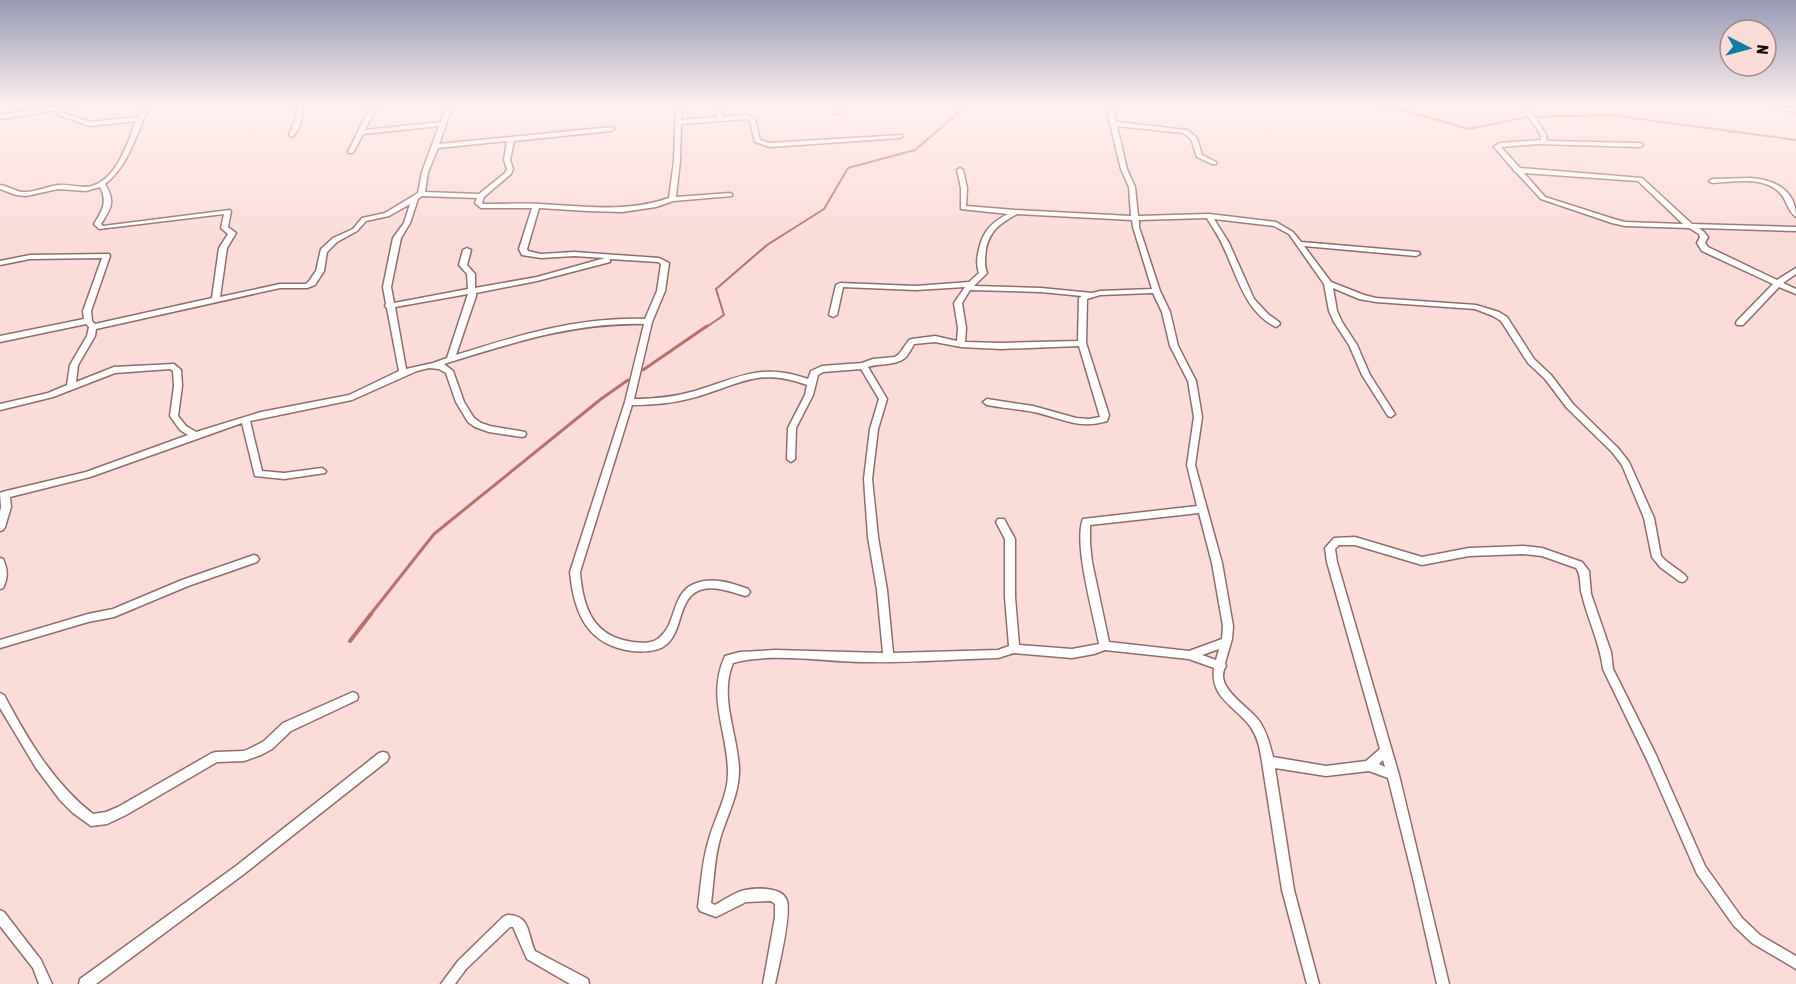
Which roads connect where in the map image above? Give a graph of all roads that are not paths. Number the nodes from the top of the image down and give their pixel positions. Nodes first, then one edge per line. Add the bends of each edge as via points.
1 (126, 149) edge
2 (353, 149) edge
3 (434, 149) edge
4 (509, 149) edge
5 (677, 149) edge
6 (1119, 149) edge
7 (1197, 149) edge
8 (1498, 149) edge
9 (351, 152) dead end
10 (1214, 163) dead end
11 (960, 170) dead end
12 (1516, 170) junction
13 (1712, 181) dead end
14 (102, 184) junction
15 (0, 187) edge
16 (730, 195) dead end
17 (481, 196) junction
18 (418, 197) junction
19 (672, 200) junction
20 (536, 206) junction
21 (1016, 212) junction
22 (1796, 215) edge
23 (1209, 216) junction
24 (1133, 218) junction
25 (1687, 224) junction
26 (1796, 229) edge
27 (1300, 244) junction
28 (466, 250) dead end
29 (1416, 254) dead end
30 (611, 258) junction
31 (0, 263) edge
32 (1796, 270) edge
33 (1328, 284) junction
34 (1777, 284) junction
35 (970, 286) junction
36 (1156, 291) junction
37 (473, 292) junction
38 (1796, 292) edge
39 (1089, 294) junction
40 (216, 300) junction
41 (389, 306) junction
42 (833, 315) dead end
43 (648, 322) junction
44 (1740, 323) dead end
45 (90, 324) junction
46 (1276, 324) dead end
47 (0, 339) edge
48 (1082, 343) junction
49 (961, 344) junction
50 (450, 360) junction
51 (436, 364) junction
52 (863, 366) junction
53 (403, 373) junction
54 (810, 383) junction
55 (70, 387) junction
56 (629, 402) junction
57 (987, 402) dead end
58 (0, 407) edge
59 (1391, 414) dead end
60 (246, 420) junction
61 (522, 434) dead end
62 (195, 436) junction
63 (791, 459) dead end
64 (322, 471) dead end
65 (3, 495) edge
66 (1202, 509) junction
67 (1001, 522) dead end
68 (0, 527) edge
69 (254, 559) dead end
70 (0, 562) edge
71 (1682, 578) dead end
72 (0, 585) edge
73 (745, 592) dead end
74 (1226, 642) junction
75 (0, 644) edge
76 (1105, 646) junction
77 (1014, 649) junction
78 (1189, 655) junction
79 (888, 657) junction
80 (1221, 666) junction
81 (0, 698) edge
82 (352, 698) dead end
83 (1386, 750) junction
84 (383, 757) dead end
85 (1268, 762) junction
86 (1369, 766) junction
87 (1393, 775) junction
88 (0, 916) edge
89 (1796, 963) edge
90 (46, 984) edge
91 (86, 984) edge
92 (447, 984) edge
93 (582, 984) edge
94 (769, 984) edge
95 (1313, 984) edge
96 (1443, 984) edge

1 - 14 street via 119,166
2 - 9 street
3 - 18 street
4 - 17 street via 508,174
5 - 19 street
6 - 24 street via 1132,187
7 - 10 street via 1199,156
8 - 12 street
11 - 21 street via 963,208
12 - 25 street via 1543,198 1612,221
12 - 25 street via 1640,179
13 - 22 street via 1755,180 1775,185
14 - 15 street via 89,189 54,187 23,194
14 - 40 street via 110,200 97,224 101,228 228,211 224,228 232,233 223,248
16 - 19 street
17 - 18 street
17 - 20 street via 481,206
18 - 40 street via 387,215 364,219 355,230 335,240 322,254 320,271 310,285 283,285
18 - 41 street via 397,238 387,287
19 - 20 street via 632,209
20 - 30 street via 525,253
21 - 24 street
21 - 35 street via 1000,221 985,237 980,264 983,273
23 - 24 street
23 - 27 street via 1276,224 1287,229
23 - 46 street via 1230,253 1246,294 1259,312
24 - 36 street
25 - 26 street
25 - 34 street via 1702,233 1705,249
27 - 29 street
27 - 33 street
28 - 37 street via 463,265 471,273
30 - 37 street
30 - 43 street via 665,263 661,291
31 - 45 street via 30,257 106,256 87,311
32 - 34 street
33 - 59 street via 1338,322
33 - 71 street via 1376,300 1476,307 1504,319 1522,351 1626,464 1649,518 1657,557
34 - 38 street
34 - 44 street
35 - 39 street
35 - 42 street via 840,285
35 - 49 street via 958,303
36 - 39 street
36 - 66 street via 1174,346 1192,381 1198,417 1191,465
37 - 41 street
37 - 50 street
39 - 48 street via 1083,298
40 - 45 street
41 - 53 street
43 - 50 street via 582,323
43 - 56 street
45 - 47 street
45 - 55 street via 91,336 74,365
48 - 49 street
48 - 57 street via 1106,415 1101,420 1077,422
49 - 52 street via 918,340 900,358
50 - 51 street
51 - 53 street
51 - 61 street via 449,370 472,423 490,432
52 - 54 street via 822,369 814,373
52 - 79 street via 883,399 874,429 868,479
53 - 60 street via 351,397
54 - 56 street via 798,377 760,374 729,380 682,398
54 - 63 street via 809,395 792,428
55 - 58 street
55 - 62 street via 126,368 175,367 178,386 174,416
56 - 73 street via 575,572 576,596 590,626 624,647 647,648 662,642 672,630 680,604 693,588 710,585
60 - 62 street
60 - 64 street via 258,474 285,476
62 - 65 street via 87,475
65 - 68 street via 6,507
66 - 74 street via 1219,574 1228,626
66 - 76 street via 1086,522 1082,528 1084,546
67 - 77 street via 1010,539
69 - 75 street via 114,613
70 - 72 street
74 - 78 street
74 - 80 street
76 - 77 street via 1060,654
76 - 78 street
77 - 79 street via 998,654
78 - 80 street
79 - 94 street via 755,655 735,657 727,663 722,693 734,764 730,799 712,846 704,907 716,911 745,896 773,895 781,902
80 - 85 street via 1221,686 1254,722 1264,740
81 - 82 street via 19,735 66,799 92,820 122,811 216,757 244,756 257,751 287,727
83 - 86 street
83 - 87 street
83 - 89 street via 1330,548 1337,542 1355,541 1428,562 1446,555 1523,550 1574,562 1584,572 1586,594 1612,677 1701,870 1738,922 1756,939
84 - 91 street
85 - 86 street via 1326,771
85 - 95 street via 1288,890
86 - 87 street
87 - 96 street
88 - 90 street via 37,964
92 - 93 street via 507,921 516,921 522,928 531,955

